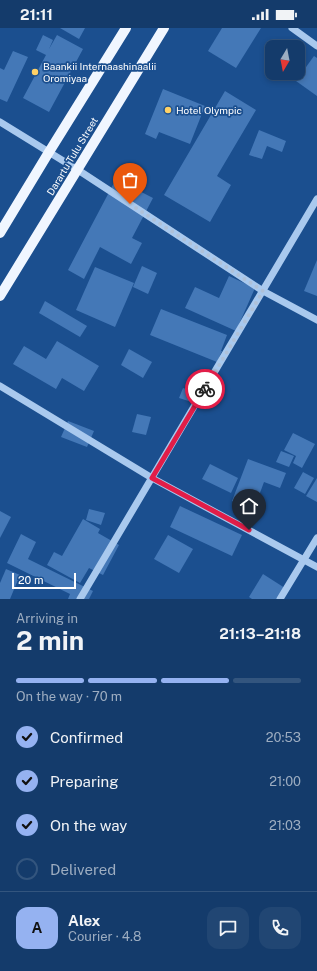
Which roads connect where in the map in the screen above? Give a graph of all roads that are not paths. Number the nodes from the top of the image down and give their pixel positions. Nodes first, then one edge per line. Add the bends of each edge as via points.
1 (126, 28) edge
2 (164, 28) edge
3 (292, 28) edge
4 (317, 46) edge
5 (0, 122) edge
6 (49, 152) junction
7 (78, 170) junction
8 (317, 199) edge
9 (0, 233) edge
10 (263, 291) junction
11 (0, 296) edge
12 (317, 320) edge
13 (0, 386) edge
14 (152, 478) junction
15 (317, 538) edge
16 (304, 560) junction
17 (317, 567) edge
18 (80, 599) edge
19 (280, 599) edge

1 - 6 main road
2 - 7 main road, Darartu Tulu Street
3 - 4 street
5 - 6 street
6 - 7 street
6 - 9 main road
7 - 10 street
7 - 11 main road, Darartu Tulu Street
8 - 10 street
10 - 12 street
10 - 14 street
13 - 14 street
14 - 16 street
14 - 18 street
15 - 16 street
16 - 17 street
16 - 19 street

